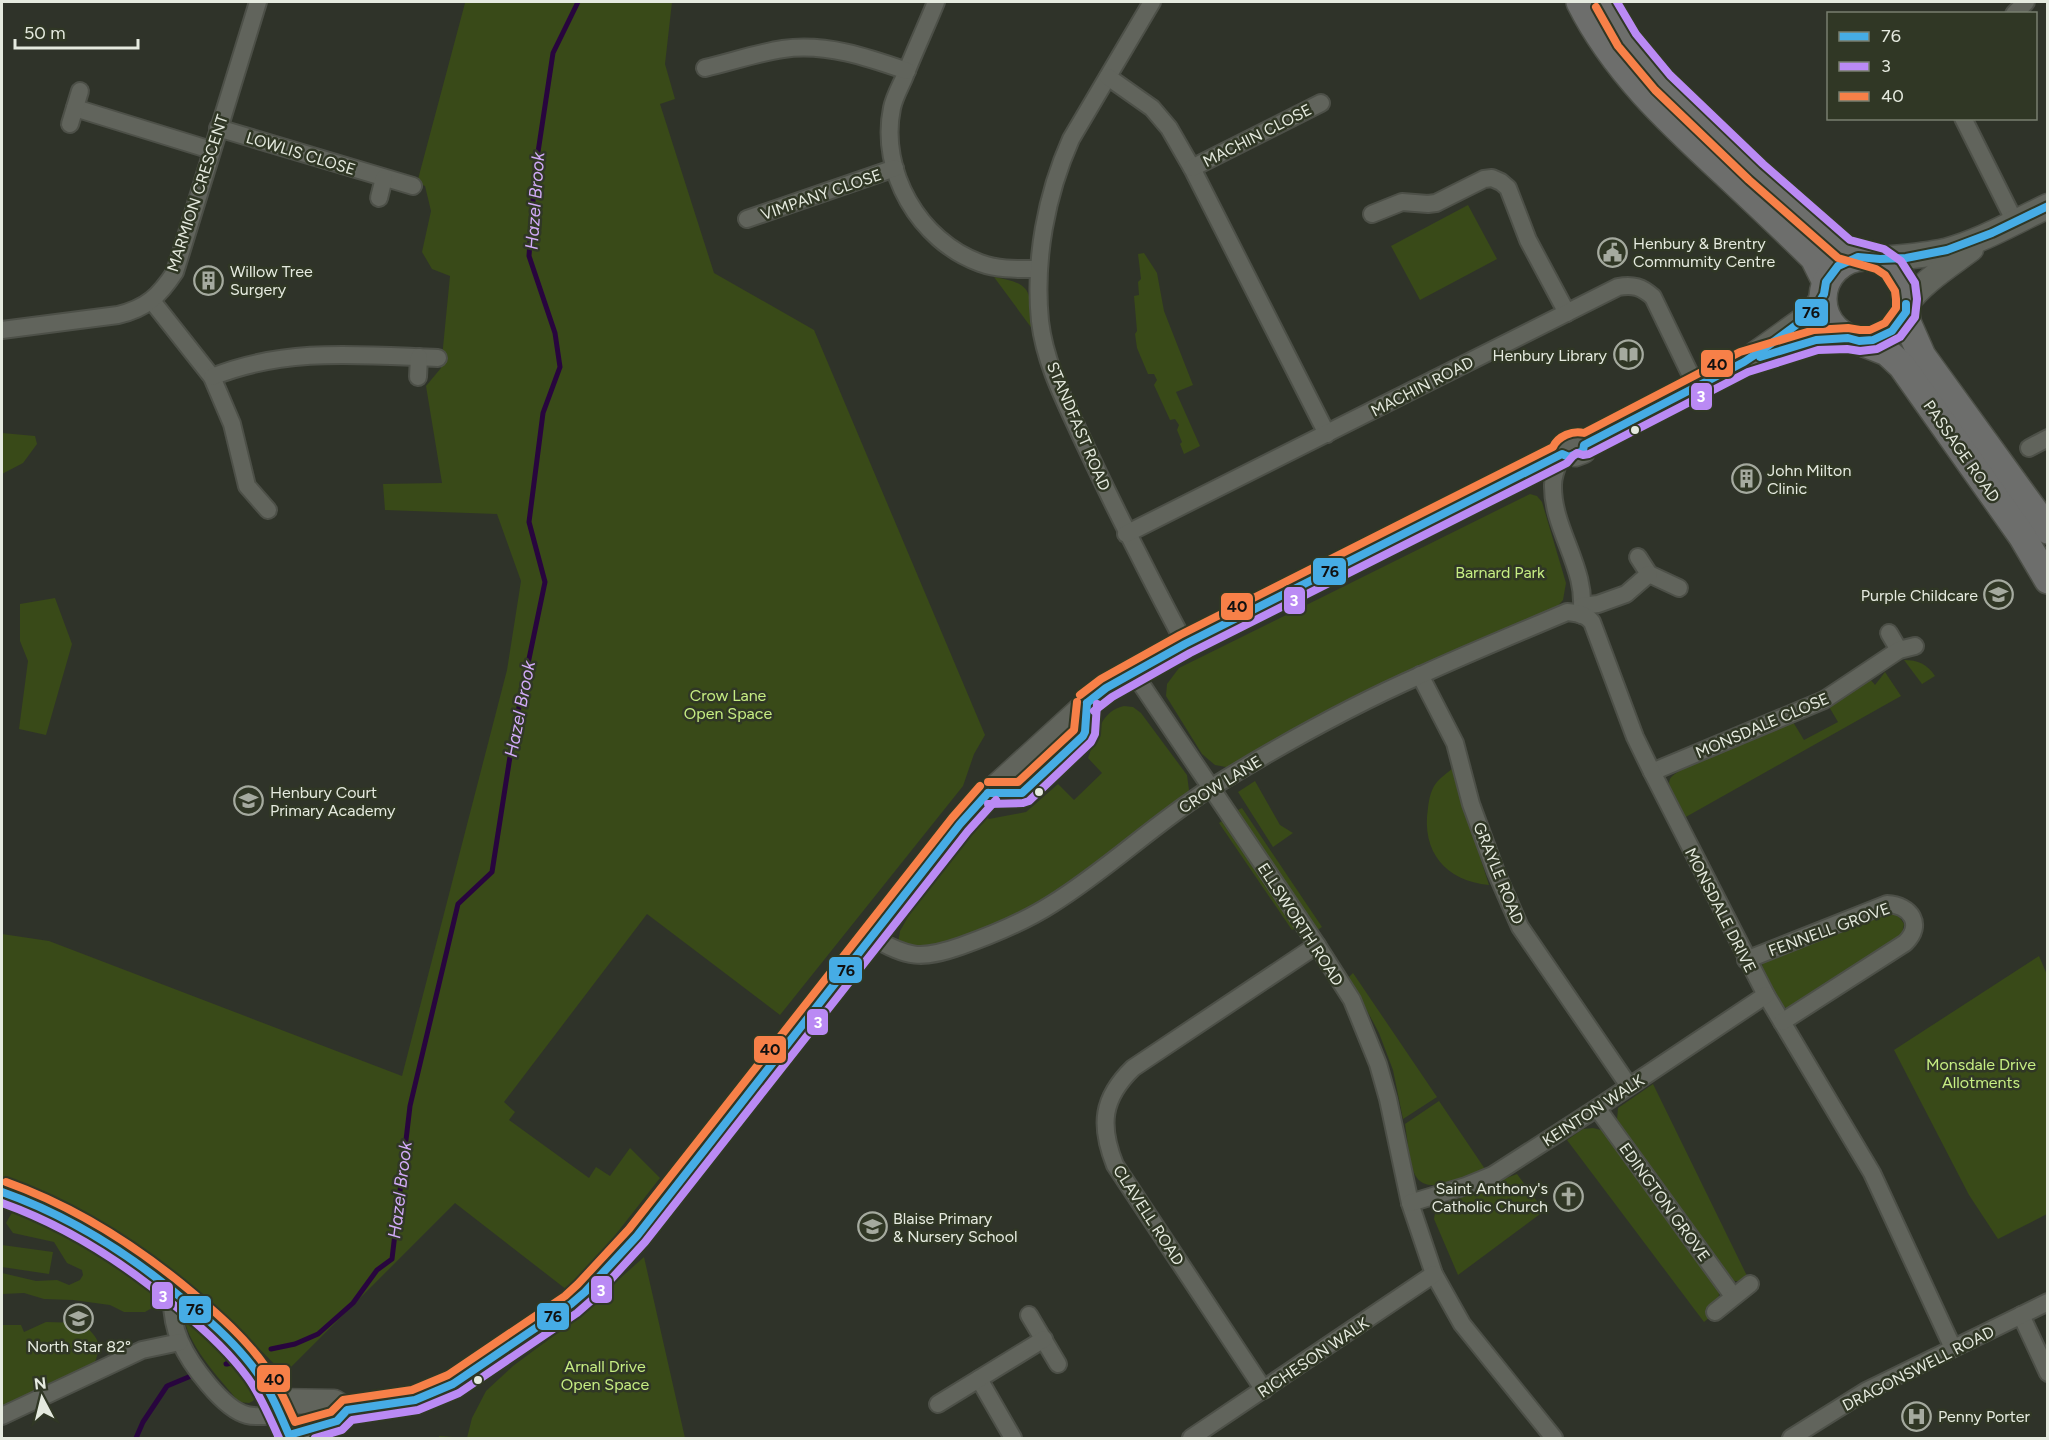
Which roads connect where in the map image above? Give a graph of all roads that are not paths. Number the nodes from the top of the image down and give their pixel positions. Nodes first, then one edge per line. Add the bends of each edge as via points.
1 (258, 2) edge
2 (936, 2) edge
3 (1152, 2) edge
4 (1586, 6) edge
5 (705, 68) dead end
6 (907, 71) junction
7 (1108, 77) junction
8 (80, 91) dead end
9 (1321, 103) dead end
10 (1964, 120) edge
11 (218, 128) junction
12 (211, 150) junction
13 (896, 168) junction
14 (1192, 168) junction
15 (384, 178) junction
16 (413, 186) dead end
17 (379, 198) dead end
18 (2048, 206) edge
19 (1372, 214) dead end
20 (747, 219) dead end
21 (2015, 222) junction
22 (1992, 233) junction
23 (1875, 258) junction
24 (1039, 269) junction
25 (1825, 288) junction
26 (152, 301) junction
27 (1906, 308) junction
28 (1567, 313) junction
29 (2, 330) edge
30 (1853, 339) junction
31 (419, 357) junction
32 (438, 358) dead end
33 (1744, 362) junction
34 (212, 377) junction
35 (418, 377) dead end
36 (1696, 386) junction
37 (1327, 434) junction
38 (2048, 438) edge
39 (2029, 448) dead end
40 (1562, 454) junction
41 (268, 510) dead end
42 (2048, 530) edge
43 (1126, 534) junction
44 (1638, 557) dead end
45 (1649, 574) junction
46 (2048, 580) edge
47 (1679, 588) dead end
48 (1582, 610) junction
49 (1889, 633) dead end
50 (1185, 644) junction
51 (1133, 672) junction
52 (1420, 675) junction
53 (1652, 772) junction
54 (1210, 789) junction
55 (872, 937) junction
56 (1317, 945) junction
57 (1746, 960) junction
58 (1766, 995) junction
59 (1782, 1022) junction
60 (1629, 1086) junction
61 (1597, 1108) junction
62 (2, 1192) edge
63 (1410, 1203) junction
64 (1434, 1274) junction
65 (1750, 1284) dead end
66 (177, 1293) junction
67 (1733, 1296) junction
68 (2048, 1302) edge
69 (1715, 1312) dead end
70 (1029, 1315) dead end
71 (2021, 1315) junction
72 (1044, 1339) junction
73 (180, 1342) junction
74 (1953, 1348) junction
75 (1058, 1364) dead end
76 (2048, 1373) edge
77 (979, 1378) junction
78 (1264, 1390) junction
79 (938, 1404) dead end
80 (347, 1410) junction
81 (2, 1416) edge
82 (283, 1422) edge
83 (1013, 1438) edge
84 (1191, 1438) edge
85 (1554, 1438) edge
86 (1791, 1438) edge

1 - 11 street, MARMION CRESCENT
2 - 6 street
3 - 7 street, STANDFAST ROAD
4 - 23 main road via 1627,40 1662,82 1771,185 1845,250
4 - 25 main road via 1620,67 1647,99 1814,258
5 - 6 street via 803,48 852,53
6 - 13 street via 892,107 891,147
7 - 14 street via 1152,108 1170,128
7 - 24 street, STANDFAST ROAD via 1063,157 1045,222
8 - 12 street via 73,116
9 - 14 street, MACHIN CLOSE
10 - 21 street
11 - 12 street, MARMION CRESCENT
11 - 15 street, LOWLIS CLOSE
12 - 26 street, MARMION CRESCENT via 175,272
13 - 20 street, VIMPANY CLOSE
13 - 24 street via 914,211 944,243 980,263 1006,269
14 - 37 street
15 - 16 street, LOWLIS CLOSE
15 - 17 street
18 - 21 street
19 - 28 street via 1402,202 1436,202 1484,179 1501,182 1508,188 1528,240
21 - 22 street
22 - 23 street via 1947,250 1914,257
22 - 27 street via 1926,282
23 - 25 main road via 1858,257 1838,266
23 - 27 main road via 1899,274 1905,287
24 - 43 street, STANDFAST ROAD via 1041,322 1054,376
25 - 30 main road via 1822,302 1829,321
25 - 33 street via 1807,317
26 - 29 street, MARMION CRESCENT via 118,315
26 - 34 street
27 - 30 main road via 1892,331 1873,340
27 - 42 main road, PASSAGE ROAD via 1907,322 1922,356
28 - 36 street, MACHIN ROAD via 1618,287 1645,290 1653,297
28 - 37 street, MACHIN ROAD
30 - 33 street via 1816,340
30 - 46 main road, PASSAGE ROAD via 1887,352 1902,366 2022,536
31 - 32 street
31 - 34 street via 312,355 253,364
31 - 35 street
33 - 36 street
34 - 41 street via 232,424 247,486
36 - 40 street via 1584,445 1577,442 1564,448
37 - 43 street, MACHIN ROAD
38 - 39 street
40 - 48 street, MONSDALE DRIVE via 1552,482 1556,513 1581,587
40 - 50 street
43 - 50 street, STANDFAST ROAD
44 - 45 street
45 - 47 street
45 - 48 street, CROW LANE via 1626,594
48 - 52 street, CROW LANE via 1567,612
48 - 53 street, MONSDALE DRIVE via 1592,622
49 - 53 street, MONSDALE CLOSE via 1907,648 1824,700
50 - 51 street
51 - 54 street, ELLSWORTH ROAD
51 - 55 street via 1090,701 988,793
52 - 54 street, CROW LANE via 1350,709
52 - 60 street, GRAYLE ROAD via 1455,743 1471,804 1520,927
53 - 57 street, MONSDALE DRIVE
54 - 55 street, CROW LANE via 1079,886 998,931 926,955 909,955
54 - 56 street, ELLSWORTH ROAD
55 - 80 street via 637,1236 585,1292 534,1331 435,1394
56 - 63 street, ELLSWORTH ROAD via 1352,1000 1378,1064
56 - 78 street, CLAVELL ROAD via 1133,1068 1118,1082 1110,1098 1105,1129 1114,1165
57 - 58 street, MONSDALE DRIVE
57 - 59 street, FENNELL GROVE via 1887,904 1897,904 1910,915 1913,930 1905,943
58 - 59 street, MONSDALE DRIVE
58 - 60 street, KEINTON WALK
59 - 74 street, MONSDALE DRIVE via 1872,1173
60 - 61 street, KEINTON WALK
61 - 63 street, KEINTON WALK via 1493,1174
61 - 67 street, EDINGTON GROVE
62 - 66 street via 82,1227 139,1262
63 - 64 street, ELLSWORTH ROAD
64 - 78 street, RICHESON WALK
64 - 85 street, ELLSWORTH ROAD via 1462,1324
65 - 67 street
66 - 73 street via 172,1300 172,1316
66 - 82 street via 211,1322 256,1371
67 - 69 street
68 - 71 street, DRAGONSWELL ROAD
70 - 72 street
71 - 74 street, DRAGONSWELL ROAD
71 - 76 street
72 - 75 street
72 - 77 street
73 - 81 street via 142,1350
73 - 82 street via 223,1401 238,1412
74 - 86 street, DRAGONSWELL ROAD via 1866,1391
77 - 79 street
77 - 83 street
78 - 84 street, RICHESON WALK
80 - 82 street via 337,1421
80 - 82 street via 334,1402

